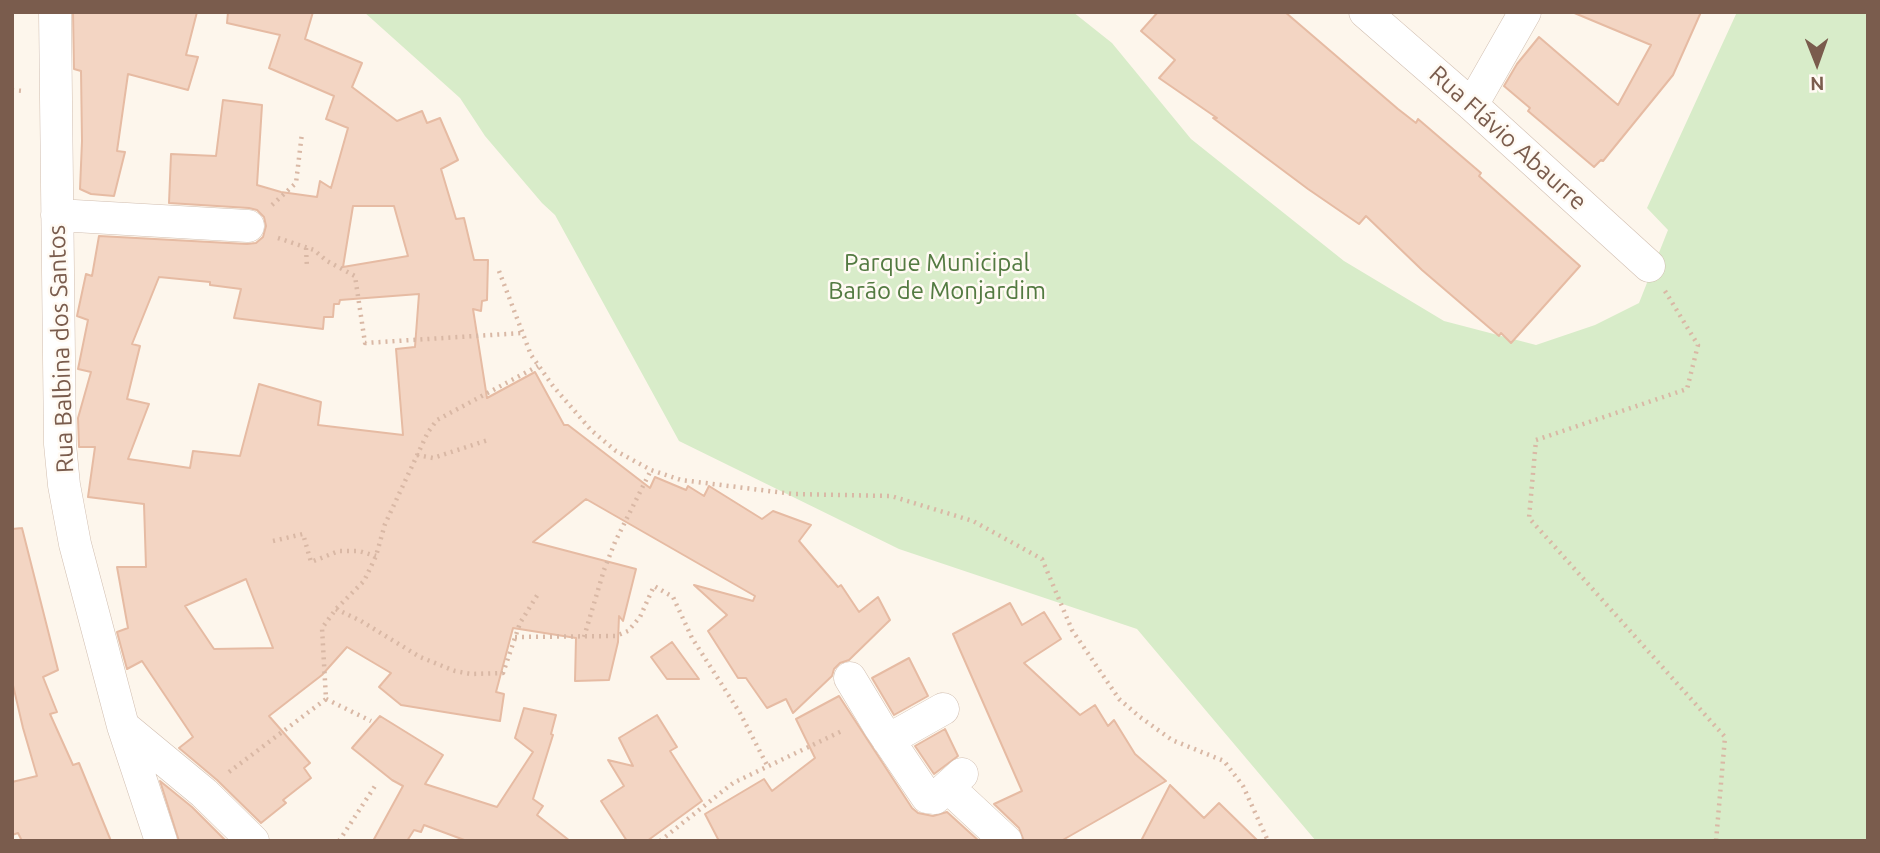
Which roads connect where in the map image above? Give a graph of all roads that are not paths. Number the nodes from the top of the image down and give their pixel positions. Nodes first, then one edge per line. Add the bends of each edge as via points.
1 (55, 12) edge
2 (1364, 12) edge
3 (1525, 12) edge
4 (1472, 105) junction
5 (57, 215) junction
6 (250, 227) road end
7 (1649, 266) road end
8 (850, 678) dead end
9 (943, 709) dead end
10 (123, 726) junction
11 (880, 727) junction
12 (161, 841) edge
13 (253, 841) edge
14 (1006, 841) edge

1 - 5 street, Rua Balbina dos Santos
2 - 4 street, Rua Flávio Abaurre
3 - 4 street
4 - 7 street, Rua Flávio Abaurre
5 - 6 street
5 - 10 street, Rua Balbina dos Santos via 64,485
8 - 11 street
9 - 11 street
10 - 12 street, Rua Balbina dos Santos
10 - 13 street
11 - 14 street via 927,797 935,798 955,781

